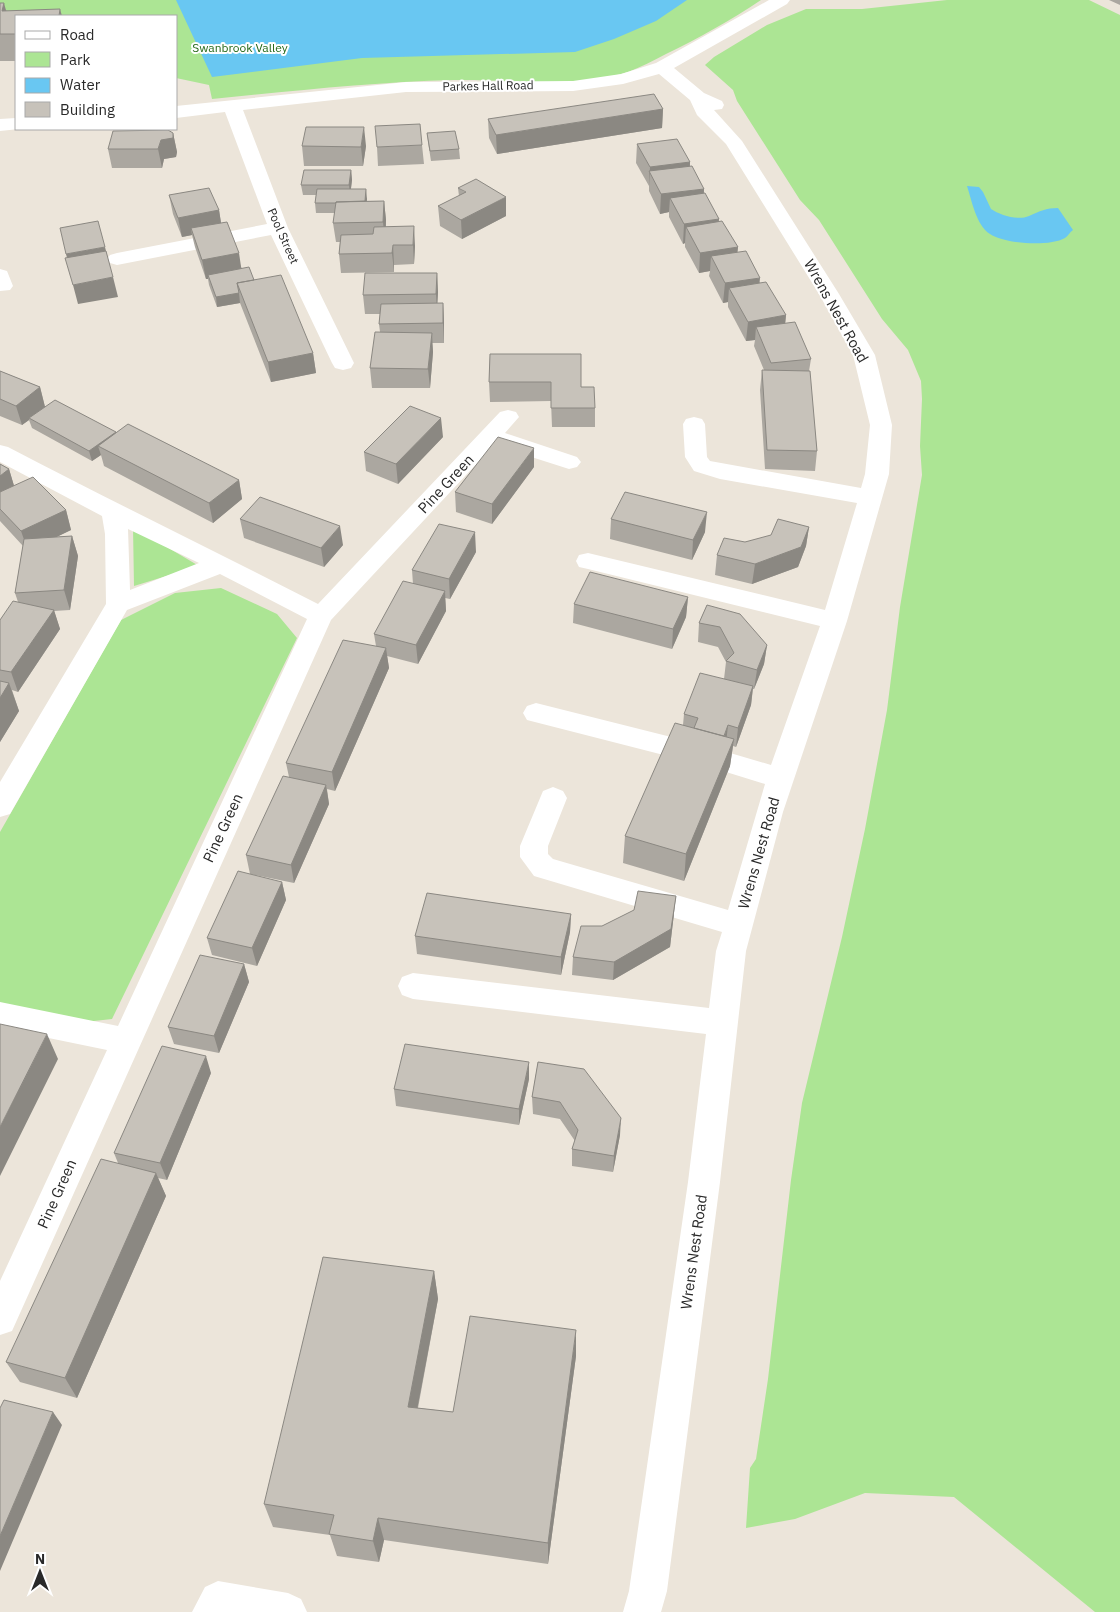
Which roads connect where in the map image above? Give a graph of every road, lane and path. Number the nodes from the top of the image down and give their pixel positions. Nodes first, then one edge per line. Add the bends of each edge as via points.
1 (781, 0) edge
2 (662, 67) junction
3 (232, 106) junction
4 (178, 112) edge
5 (15, 124) edge
6 (0, 125) edge
7 (278, 228) junction
8 (117, 259) dead end
9 (343, 363) dead end
10 (694, 424) dead end
11 (0, 452) edge
12 (569, 462) dead end
13 (870, 496) junction
14 (113, 512) junction
15 (588, 561) dead end
16 (221, 564) junction
17 (118, 604) junction
18 (321, 616) junction
19 (834, 621) junction
20 (536, 713) dead end
21 (691, 752) edge
22 (720, 760) edge
23 (780, 778) junction
24 (553, 798) dead end
25 (0, 806) edge
26 (739, 925) junction
27 (414, 986) dead end
28 (0, 1015) edge
29 (723, 1023) junction
30 (126, 1041) junction
31 (0, 1319) edge
32 (211, 1612) edge
33 (288, 1612) edge
34 (642, 1612) edge

1 - 2 street, Parkes Hall Road
2 - 3 street, Parkes Hall Road via 623,79 573,86 406,87
2 - 13 street, Wrens Nest Road via 698,97 704,110 733,141 864,355 880,425 877,474
3 - 4 street, Parkes Hall Road
3 - 7 street, Pool Street
5 - 6 street
7 - 8 street
7 - 9 street, Pool Street
10 - 13 street via 696,457 702,466 720,472
11 - 14 street
12 - 18 street, Pine Green via 499,427
13 - 19 street, Wrens Nest Road
14 - 16 street
14 - 17 street via 117,534
15 - 19 street
16 - 17 street
16 - 18 street
17 - 25 street
18 - 30 street, Pine Green
19 - 23 street, Wrens Nest Road
20 - 21 street
22 - 23 street
23 - 26 street, Wrens Nest Road
24 - 26 street via 534,846 534,857 544,868
26 - 29 street, Wrens Nest Road via 731,951
27 - 29 street
28 - 30 street
29 - 34 street, Wrens Nest Road via 648,1591
30 - 31 street, Pine Green
32 - 33 street via 218,1600

